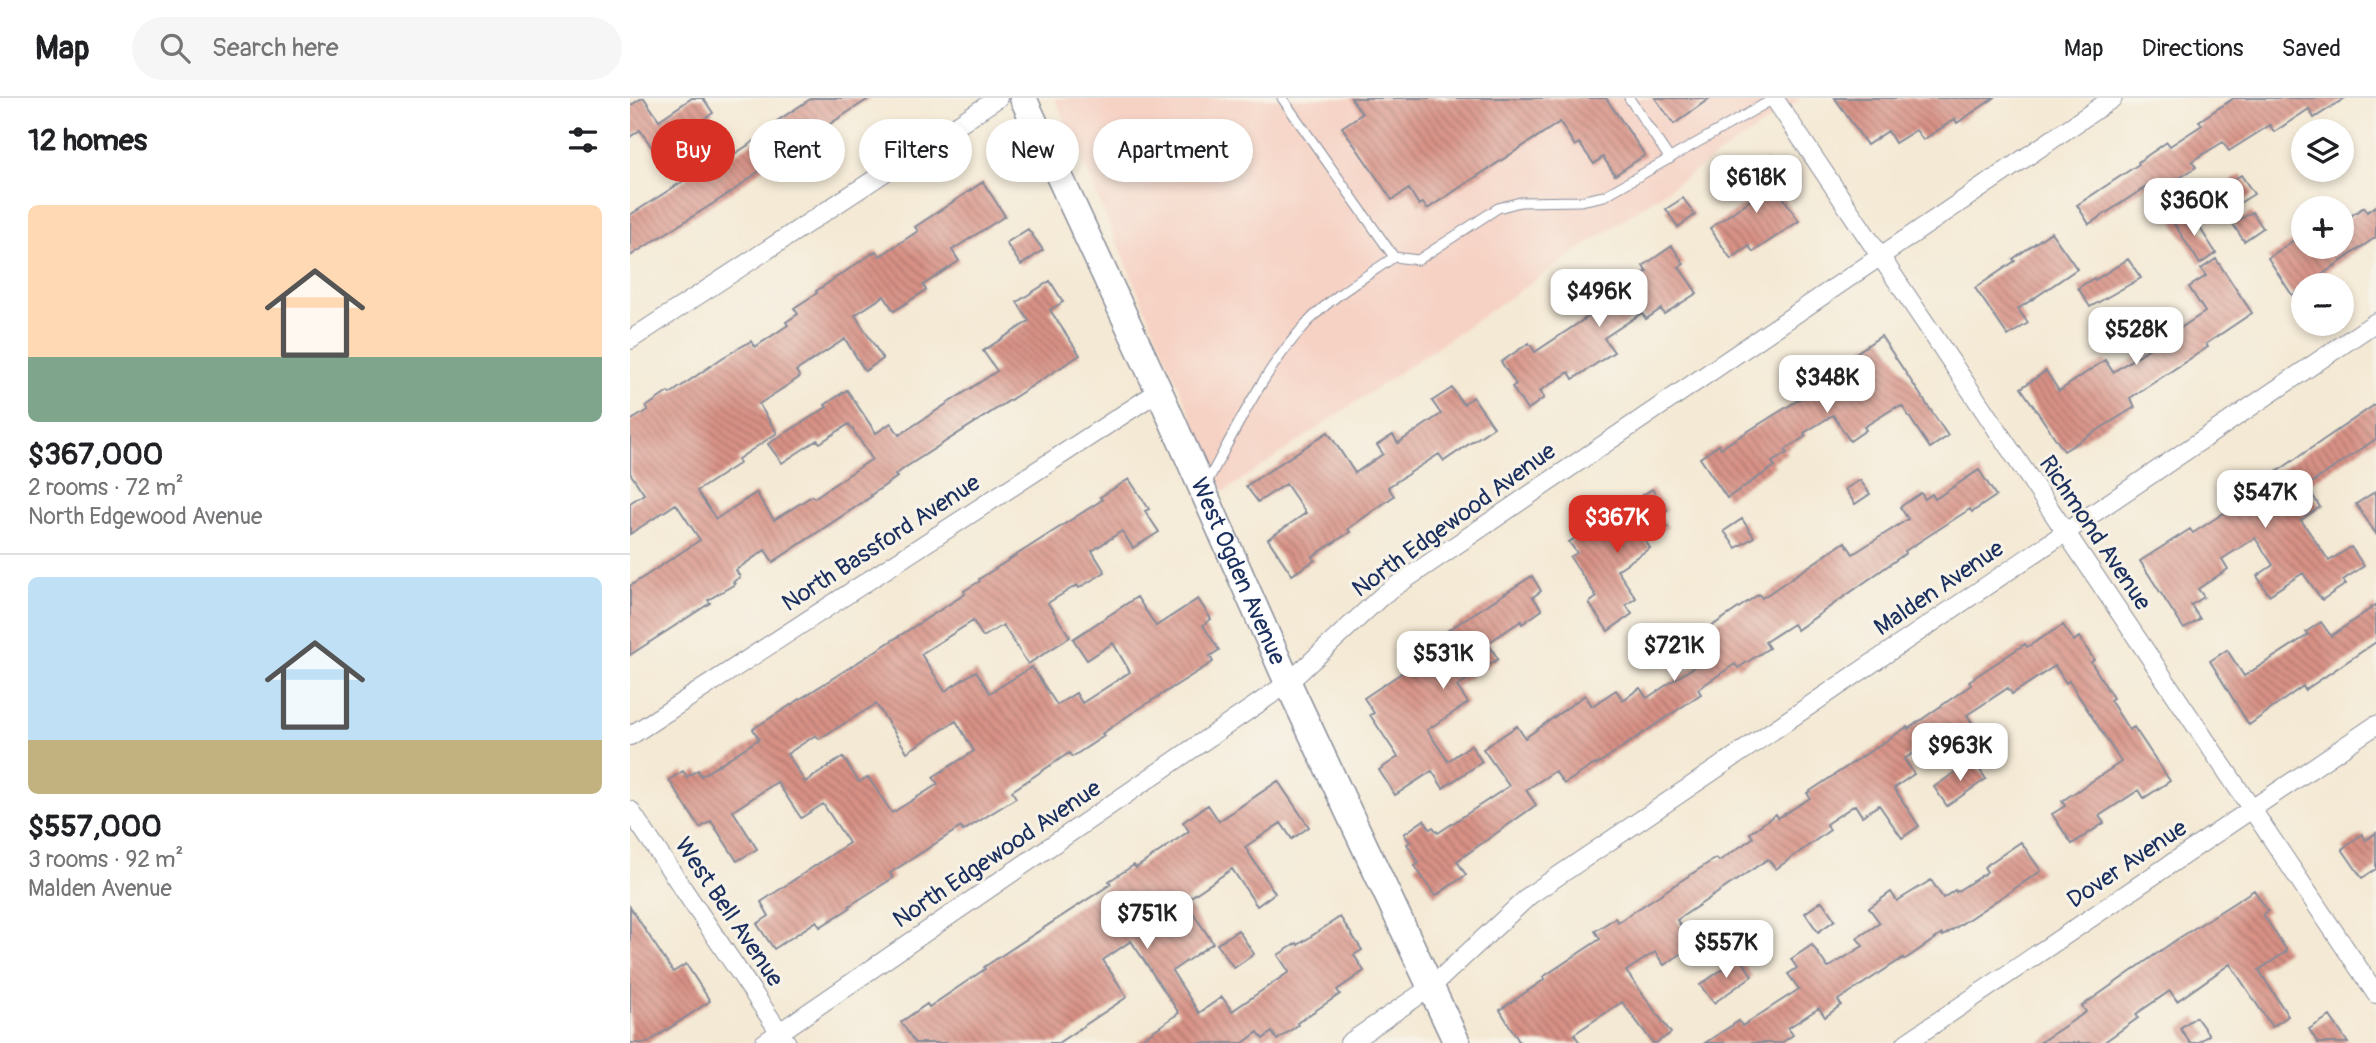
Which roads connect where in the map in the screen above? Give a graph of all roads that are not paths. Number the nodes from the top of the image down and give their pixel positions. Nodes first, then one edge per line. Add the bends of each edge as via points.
1 (998, 98) edge
2 (1023, 98) edge
3 (1282, 98) edge
4 (1629, 98) edge
5 (1773, 98) edge
6 (2113, 98) edge
7 (1670, 159) junction
8 (1880, 255) junction
9 (1394, 257) junction
10 (2376, 322) edge
11 (630, 340) edge
12 (1159, 391) junction
13 (1202, 491) junction
14 (2065, 532) junction
15 (1288, 684) junction
16 (2376, 725) edge
17 (630, 736) edge
18 (2251, 809) junction
19 (630, 810) edge
20 (1431, 987) junction
21 (2376, 994) edge
22 (783, 1038) edge
23 (764, 1043) edge
24 (1349, 1043) edge
25 (1457, 1043) edge
26 (1906, 1043) edge

1 - 11 street
2 - 12 main road, West Ogden Avenue
3 - 9 lane
4 - 7 lane
5 - 7 lane
5 - 8 street, Richmond Avenue
6 - 8 street, North Edgewood Avenue
7 - 9 lane via 1604,196 1498,208 1418,260
8 - 14 street, Richmond Avenue
8 - 15 street, North Edgewood Avenue via 1384,594
9 - 13 lane via 1307,322 1268,375
10 - 14 street, Malden Avenue
12 - 13 main road, West Ogden Avenue
12 - 17 street, North Bassford Avenue
13 - 15 main road, West Ogden Avenue
14 - 18 street, Richmond Avenue
14 - 20 street, Malden Avenue via 1530,895
15 - 20 main road, West Ogden Avenue
15 - 22 street, North Edgewood Avenue
16 - 18 street, Dover Avenue
18 - 21 street, Richmond Avenue
18 - 26 street, Dover Avenue
19 - 22 street, West Bell Avenue
20 - 24 street, Malden Avenue
20 - 25 main road, West Ogden Avenue
22 - 23 street, North Edgewood Avenue

